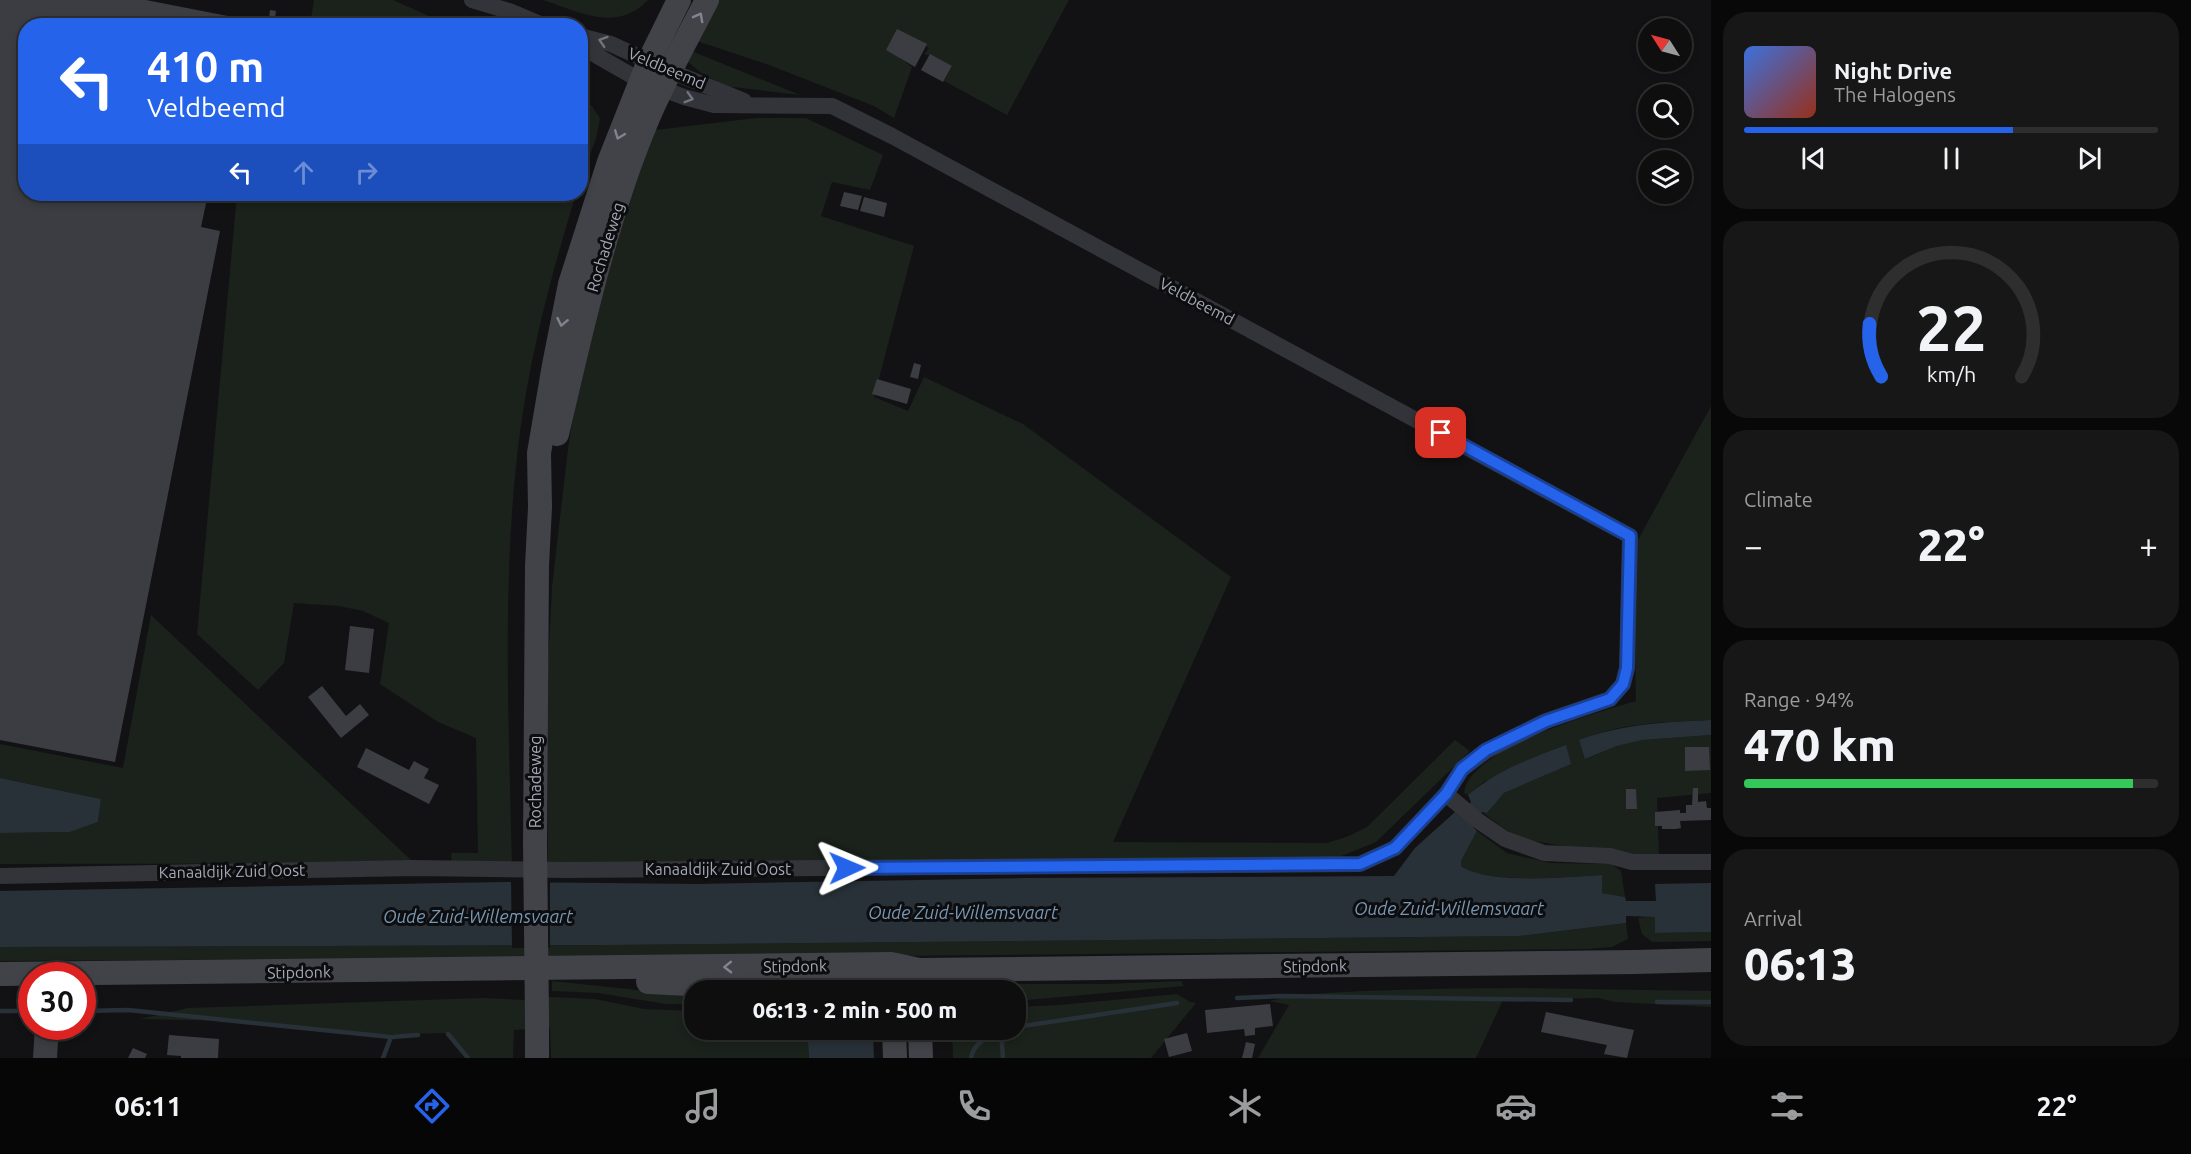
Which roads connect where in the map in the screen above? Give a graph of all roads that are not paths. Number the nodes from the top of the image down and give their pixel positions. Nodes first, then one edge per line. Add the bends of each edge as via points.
1 (472, 0) edge
2 (679, 0) edge
3 (707, 0) edge
4 (526, 18) edge
5 (588, 38) edge
6 (588, 49) edge
7 (655, 75) junction
8 (1630, 536) joint
9 (1446, 794) junction
10 (1711, 862) edge
11 (0, 876) edge
12 (1711, 960) edge
13 (0, 974) edge
14 (892, 979) edge
15 (919, 980) edge
16 (894, 1040) edge
17 (920, 1040) edge
18 (537, 1058) edge
19 (895, 1058) edge
20 (921, 1058) edge

1 - 4 street
2 - 7 main road, Rochadeweg
7 -> 3 main road, Rochadeweg
7 -> 5 street, Veldbeemd via 611,44
6 - 7 street, Veldbeemd
7 - 8 street, Veldbeemd via 714,105 832,106
7 - 18 main road, Rochadeweg, bridge via 609,162 570,284 539,453
8 - 9 street, Kanaaldijk Zuid Oost via 1627,668 1623,684 1610,699 1546,721 1486,750 1462,769
9 - 10 street via 1505,839 1544,853 1610,856 1632,862
9 - 11 street, Kanaaldijk Zuid Oost via 1395,848 1360,864 414,868
12 - 15 main road, Stipdonk
13 - 14 main road, Stipdonk via 598,969
14 - 15 main road, Stipdonk
16 - 19 main road
17 - 20 main road

